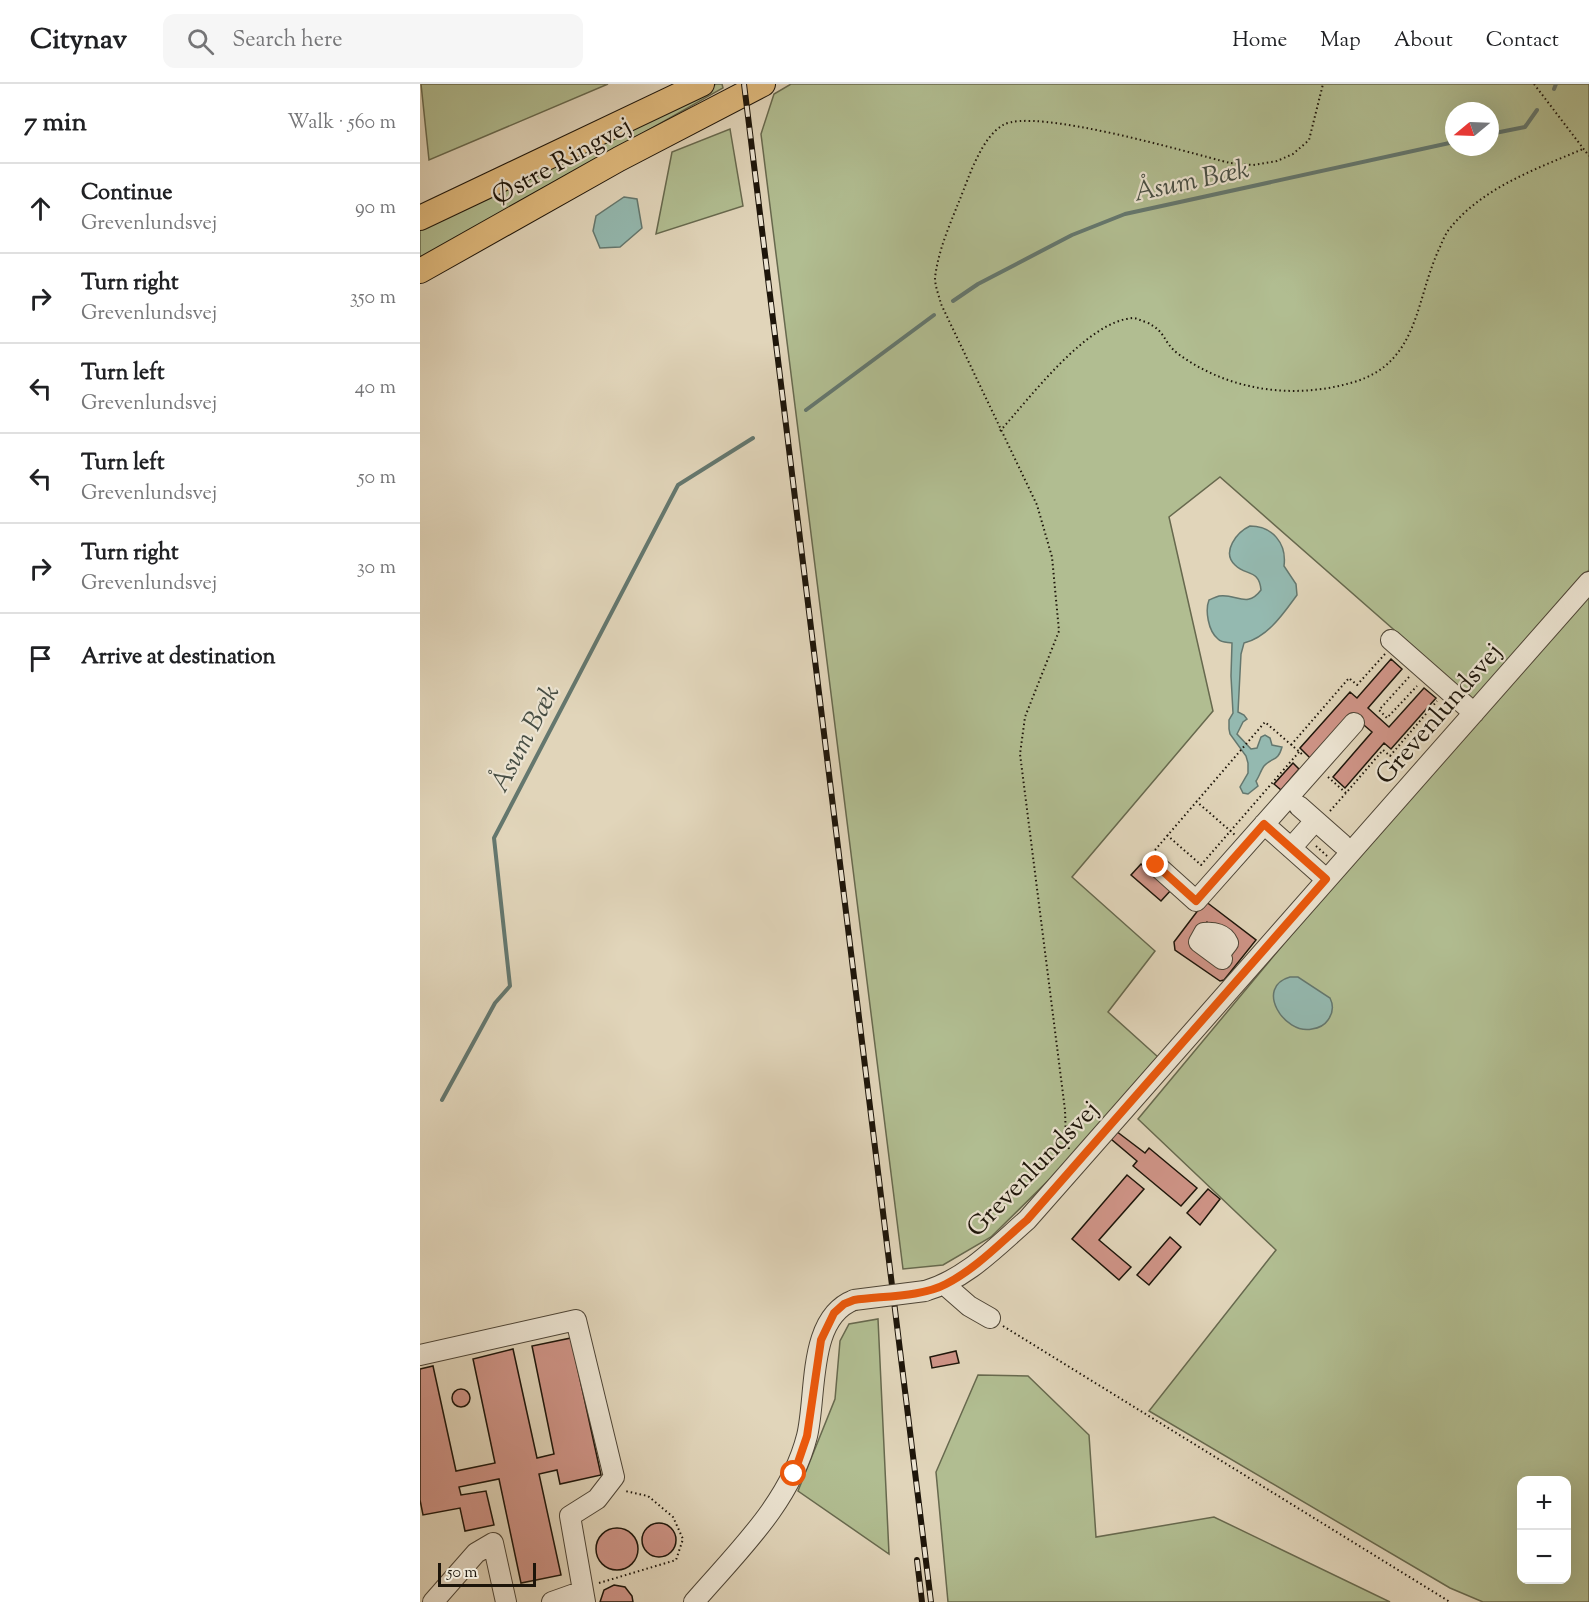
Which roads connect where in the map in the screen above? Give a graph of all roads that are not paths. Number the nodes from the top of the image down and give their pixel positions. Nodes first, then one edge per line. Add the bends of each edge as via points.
1 (702, 84) edge
2 (763, 84) edge
3 (619, 159) junction
4 (420, 218) edge
5 (420, 271) edge
6 (420, 288) edge
7 (1589, 582) edge
8 (1391, 640) dead end
9 (1474, 712) junction
10 (1354, 723) dead end
11 (1299, 806) dead end
12 (1317, 822) junction
13 (1264, 824) junction
14 (1342, 844) dead end
15 (1291, 848) junction
16 (1156, 865) road end
17 (1326, 879) junction
18 (945, 1285) junction
19 (990, 1318) road end
20 (420, 1355) edge
21 (584, 1596) edge
22 (433, 1602) edge
23 (506, 1602) edge
24 (552, 1602) edge
25 (694, 1602) edge

1 - 4 main road
2 - 3 main road, Østre Ringvej
3 - 5 main road, Østre Ringvej
3 - 6 main road via 542,214
7 - 9 street, Grevenlundsvej
8 - 9 street via 1419,673
9 - 17 street, Grevenlundsvej
10 - 13 street
11 - 12 street
12 - 14 street
12 - 15 street
13 - 15 street
13 - 16 street via 1196,901
15 - 17 street
17 - 18 street, Grevenlundsvej via 1229,965 1077,1162 1027,1220 977,1264
18 - 19 street
18 - 25 street, Grevenlundsvej, bridge via 854,1300 834,1313 821,1340 807,1436 794,1474 772,1512
20 - 21 street via 576,1320 614,1477 597,1499 570,1516
21 - 24 street
22 - 23 street via 476,1553 493,1543

